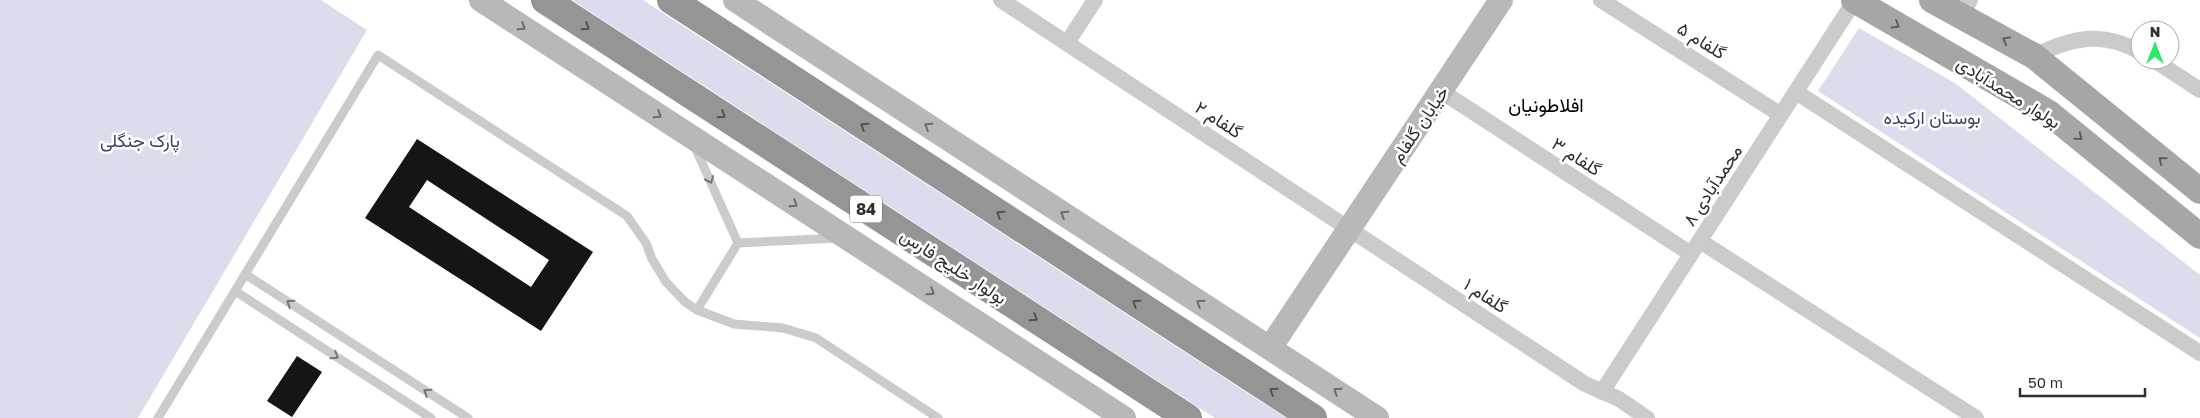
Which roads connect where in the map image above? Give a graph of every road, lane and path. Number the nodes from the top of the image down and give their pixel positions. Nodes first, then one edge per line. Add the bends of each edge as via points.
1 (481, 0) edge
2 (545, 0) edge
3 (671, 0) edge
4 (735, 0) edge
5 (1001, 0) edge
6 (1095, 0) edge
7 (1601, 0) edge
8 (1854, 0) edge
9 (1932, 0) edge
10 (1499, 1) edge
11 (1966, 8) edge
12 (1067, 43) junction
13 (2130, 46) edge
14 (2034, 56) junction
15 (2169, 70) edge
16 (2200, 90) edge
17 (1441, 91) junction
18 (1796, 92) junction
19 (1781, 114) junction
20 (689, 136) junction
21 (2200, 191) edge
22 (1350, 229) junction
23 (2200, 236) edge
24 (847, 238) junction
25 (738, 243) junction
26 (1695, 248) junction
27 (245, 274) junction
28 (235, 291) junction
29 (697, 310) junction
30 (1270, 348) junction
31 (2200, 353) edge
32 (1602, 392) junction
33 (158, 418) edge
34 (431, 418) edge
35 (468, 418) edge
36 (938, 418) edge
37 (1124, 418) edge
38 (1188, 418) edge
39 (1314, 418) edge
40 (1378, 418) edge
41 (1647, 418) edge
42 (1976, 418) edge

1 -> 20 street
2 -> 38 highway, بولوار خلیج فارس / 84
39 -> 3 highway
30 -> 4 street
5 - 12 street, گلفام ۲
6 - 12 street
7 - 19 street, گلفام ۵
8 - 18 street, محمدآبادی ۸
8 -> 23 main road, بولوار محمدآبادی via 2049,113
9 - 11 main road, بولوار محمدآبادی
10 - 17 street, خیابان گلفام
14 -> 11 main road, بولوار محمدآبادی
12 - 22 street, گلفام ۲
13 - 14 street via 2107,40 2083,39 2062,42
21 -> 14 main road, بولوار محمدآبادی
15 - 16 street
17 - 22 street, خیابان گلفام
17 - 26 street, گلفام ۳
18 - 19 street, محمدآبادی ۸
18 - 31 street
19 - 26 street, محمدآبادی ۸
20 -> 24 street
20 -> 25 lane
22 - 30 street, خیابان گلفام
22 - 32 street, گلفام ۱ via 1585,384
24 - 25 lane
24 -> 37 street
25 - 29 lane
26 - 32 street, محمدآبادی ۸
26 - 42 street, گلفام ۳
27 - 28 lane
27 - 29 lane via 378,55 627,216 646,243 666,282
35 -> 27 lane
28 - 33 lane
28 -> 34 lane
29 - 36 lane via 734,324 783,328 816,338
40 -> 30 street
32 - 41 street, گلفام ۱

